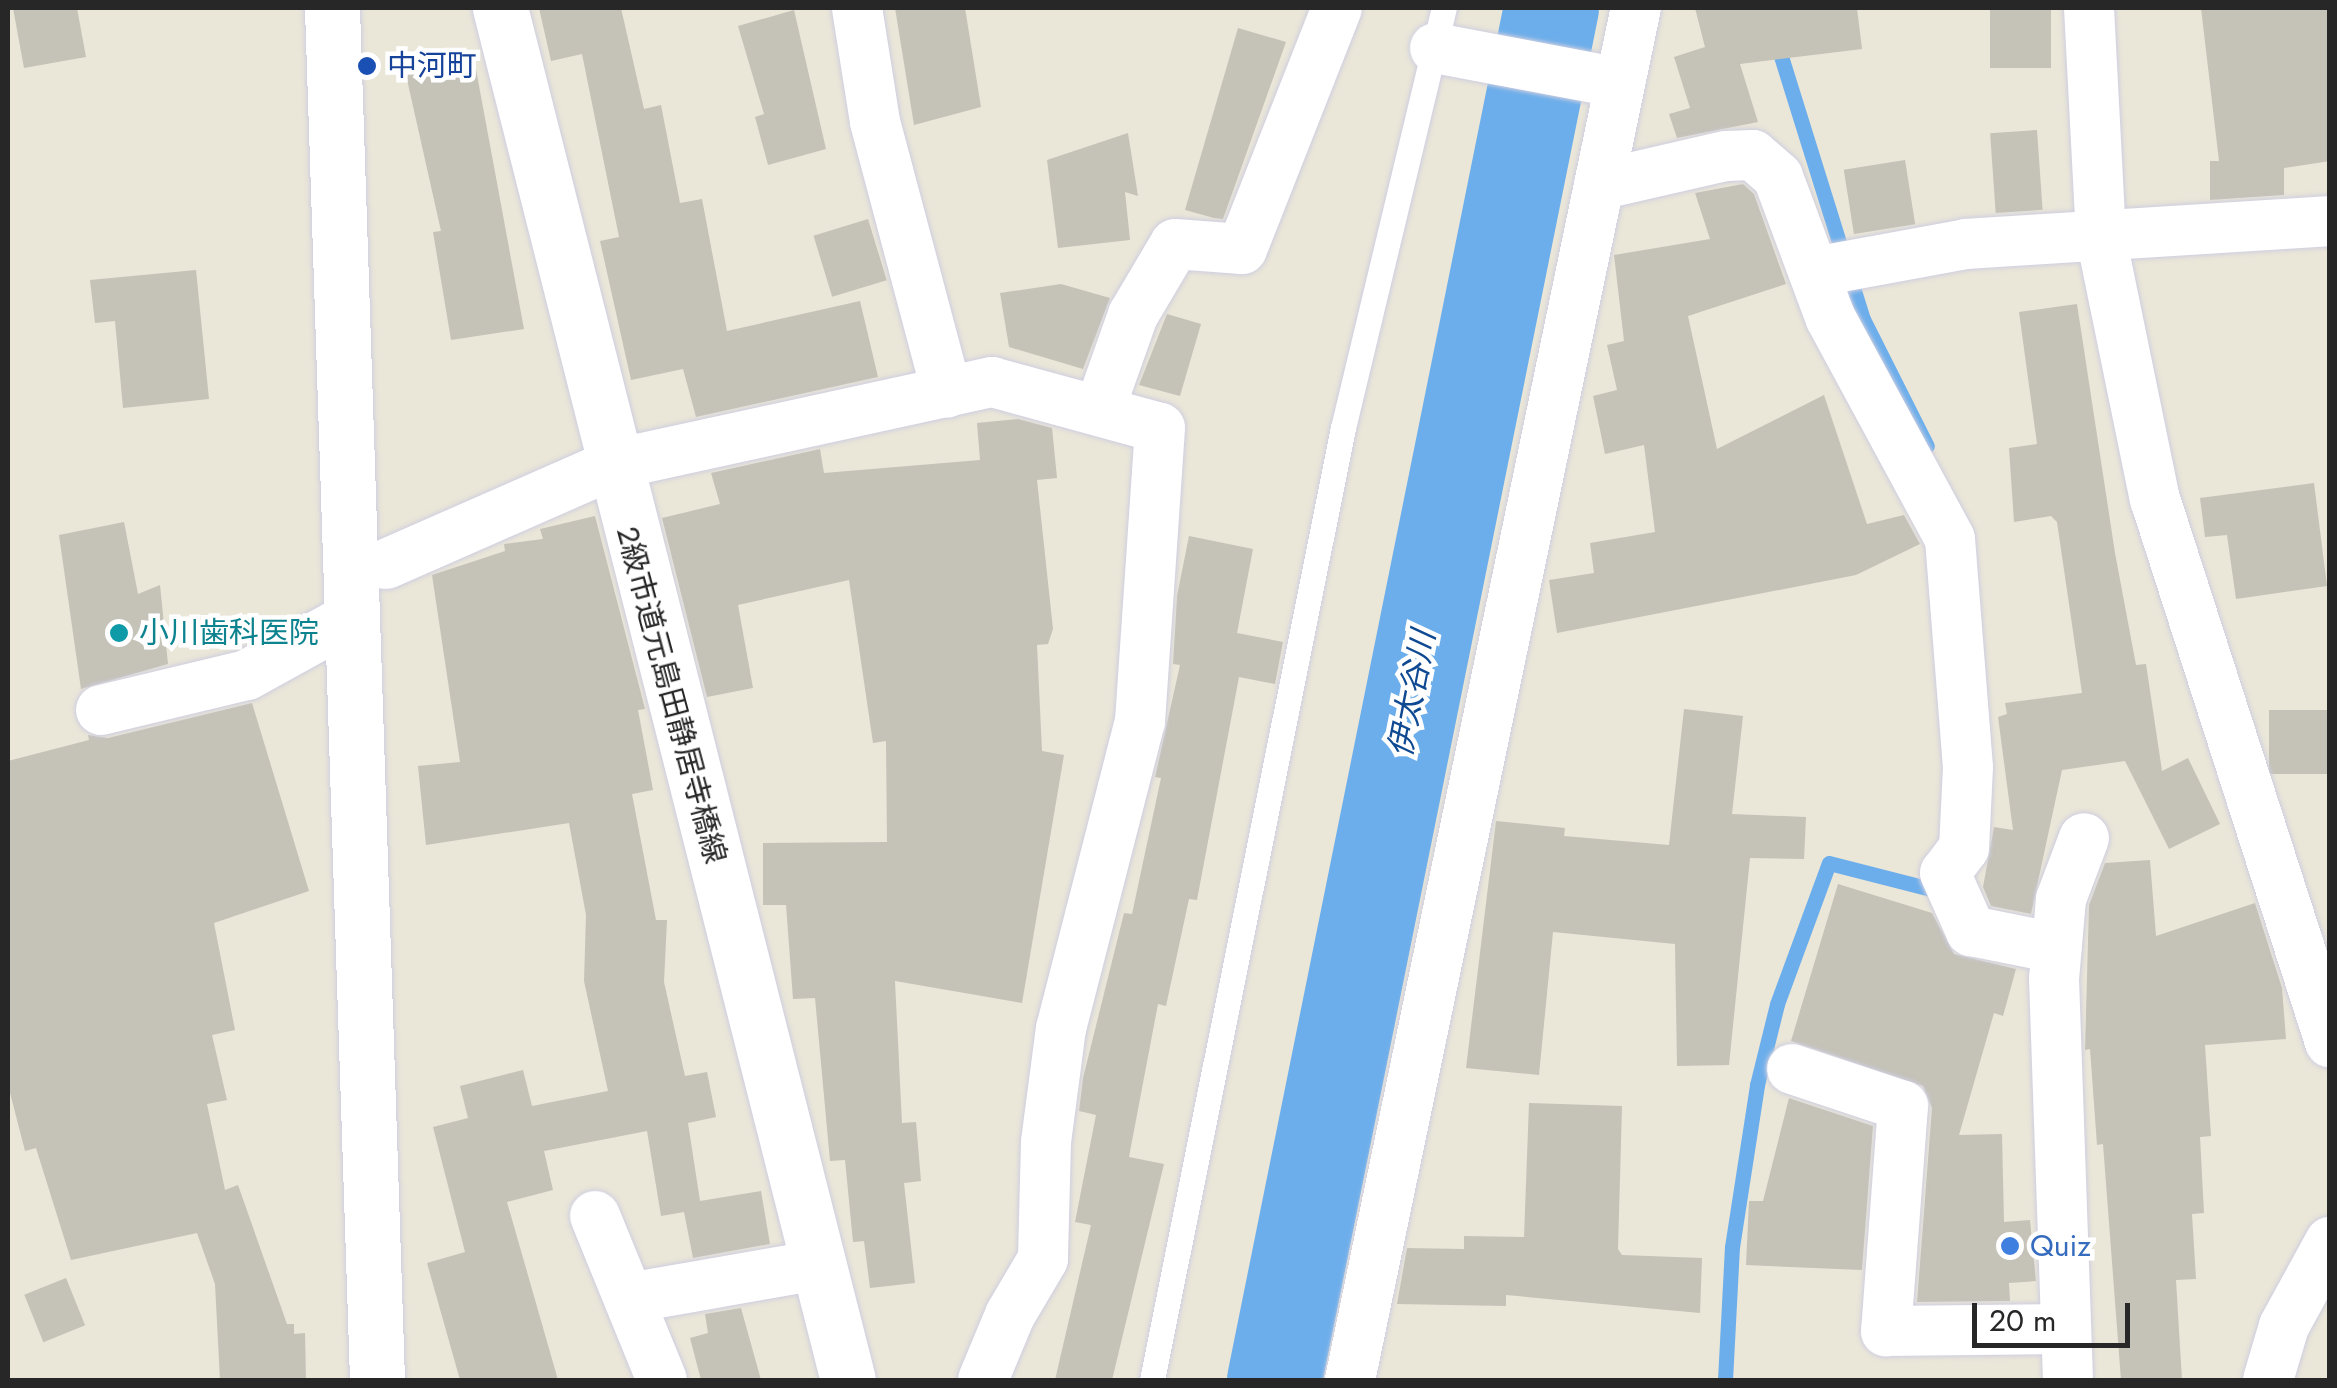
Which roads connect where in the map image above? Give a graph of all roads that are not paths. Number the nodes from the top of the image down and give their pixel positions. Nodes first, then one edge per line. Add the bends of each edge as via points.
1 (332, 8) edge
2 (500, 8) edge
3 (856, 8) edge
4 (1337, 8) edge
5 (1636, 8) edge
6 (2089, 8) edge
7 (1440, 28) edge
8 (1620, 82) junction
9 (1599, 185) junction
10 (2330, 221) edge
11 (2101, 237) junction
12 (1814, 272) junction
13 (947, 392) junction
14 (1099, 410) junction
15 (611, 465) junction
16 (386, 564) dead end
17 (352, 618) junction
18 (100, 710) dead end
19 (2084, 838) dead end
20 (2056, 948) junction
21 (2330, 1042) edge
22 (1792, 1069) dead end
23 (594, 1216) dead end
24 (2330, 1242) edge
25 (818, 1264) junction
26 (629, 1298) junction
27 (2066, 1329) junction
28 (377, 1380) edge
29 (662, 1380) edge
30 (848, 1380) edge
31 (983, 1380) edge
32 (1152, 1380) edge
33 (1350, 1380) edge
34 (2068, 1380) edge
35 (2268, 1380) edge

1 - 17 street
2 - 15 street, 2級市道元島田静居寺橋線
3 - 13 street via 875,122
4 - 14 street via 1242,248 1175,244 1132,315
5 - 8 street
6 - 11 street
7 - 8 street
7 - 32 lane via 1343,428
8 - 9 street
9 - 12 street via 1753,155 1778,177
9 - 33 street
10 - 11 street
11 - 12 street via 1966,244
11 - 21 street via 2155,499
12 - 20 street via 1830,317 1950,538 1968,767 1964,848 1945,873 1970,931
13 - 14 street via 992,382
13 - 15 street
14 - 31 street via 1160,428 1140,722 1061,1028 1046,1142 1043,1259
15 - 16 street
15 - 25 street, 2級市道元島田静居寺橋線
17 - 18 street via 247,675
17 - 28 street
19 - 20 street via 2060,898
20 - 27 street
22 - 27 street via 1903,1106 1886,1331
23 - 26 street
24 - 35 street via 2284,1326
25 - 26 street
25 - 30 street, 2級市道元島田静居寺橋線
26 - 29 street
27 - 34 street

